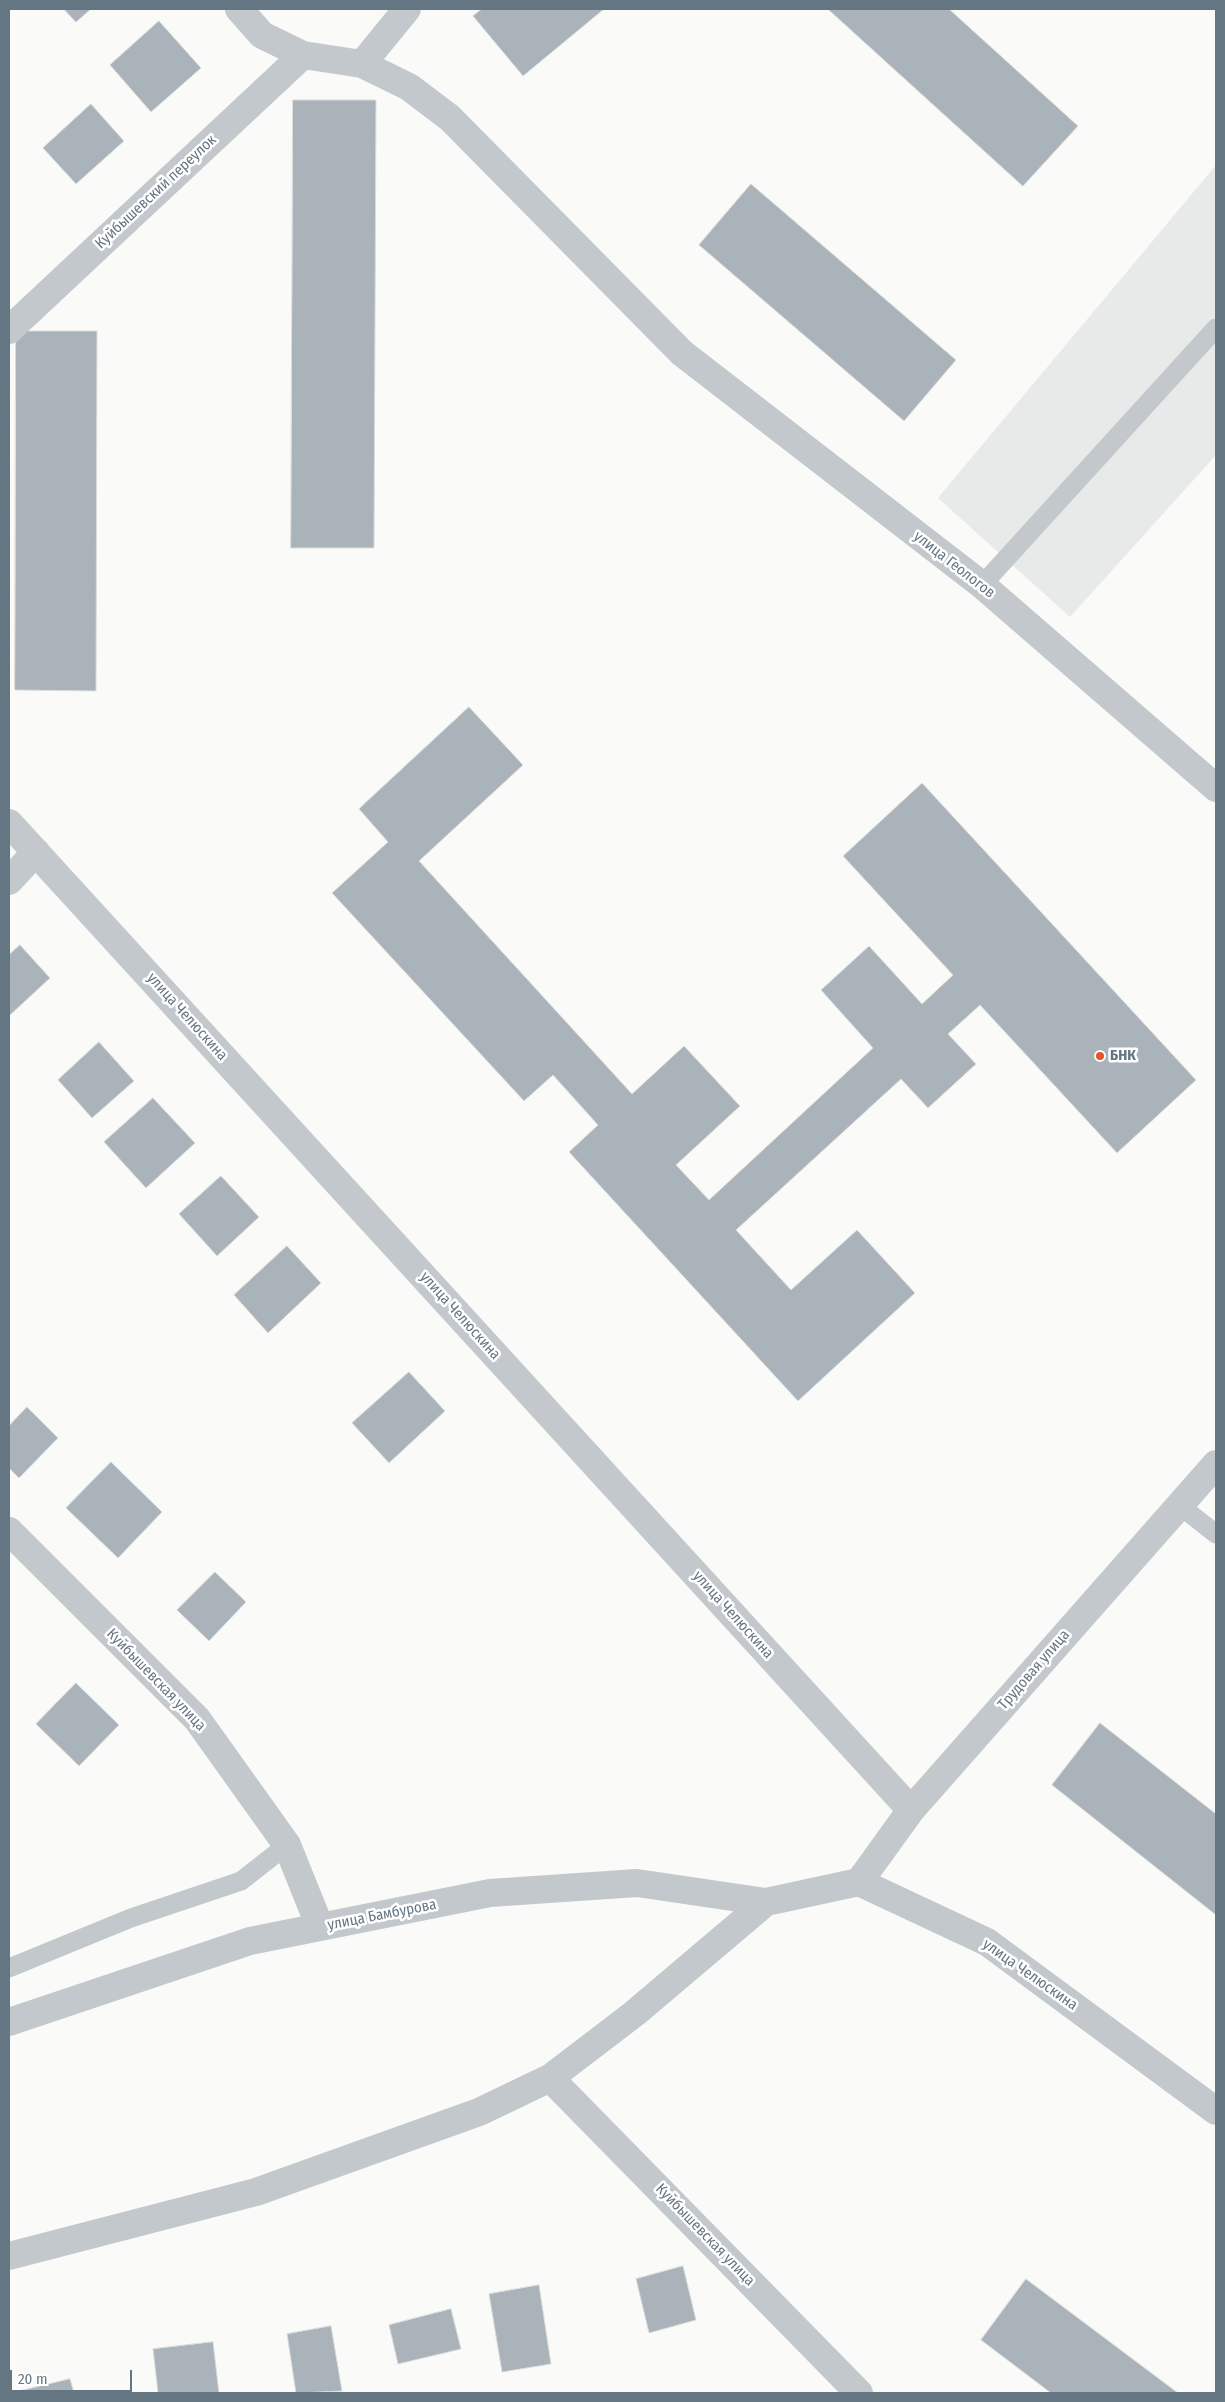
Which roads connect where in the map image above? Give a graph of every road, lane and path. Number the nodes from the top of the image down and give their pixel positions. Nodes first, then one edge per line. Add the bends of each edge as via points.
1 (239, 9) edge
2 (407, 9) edge
3 (303, 55) junction
4 (362, 64) junction
5 (1216, 328) edge
6 (9, 330) edge
7 (982, 586) junction
8 (1216, 788) edge
9 (9, 823) edge
10 (36, 852) junction
11 (9, 880) edge
12 (1216, 1464) edge
13 (1179, 1504) junction
14 (9, 1531) edge
15 (1216, 1534) edge
16 (912, 1810) junction
17 (287, 1845) junction
18 (858, 1882) junction
19 (766, 1902) junction
20 (320, 1927) junction
21 (9, 1968) edge
22 (9, 2022) edge
23 (550, 2078) junction
24 (1216, 2111) edge
25 (9, 2256) edge
26 (844, 2388) edge

1 - 3 street, улица Геологов via 262,35
2 - 4 street
3 - 4 street, улица Геологов
3 - 6 street, Куйбышевский переулок
4 - 7 street, улица Геологов via 409,87 450,118 682,353
5 - 7 lane
7 - 8 street, улица Геологов
9 - 10 street, улица Челюскина
10 - 11 street
10 - 16 street, улица Челюскина
12 - 13 street, Трудовая улица
13 - 15 lane
13 - 16 street, Трудовая улица
14 - 17 street, Куйбышевская улица via 197,1719
16 - 18 street, Трудовая улица
17 - 20 street, Куйбышевская улица
17 - 21 lane via 241,1881 131,1918
18 - 19 street
18 - 24 street, улица Челюскина via 987,1942
19 - 20 street, улица Бамбурова via 637,1883 490,1893
19 - 23 street via 635,2013
20 - 22 street, улица Бамбурова via 250,1941
23 - 25 street via 479,2112 256,2192
23 - 26 street, Куйбышевская улица

